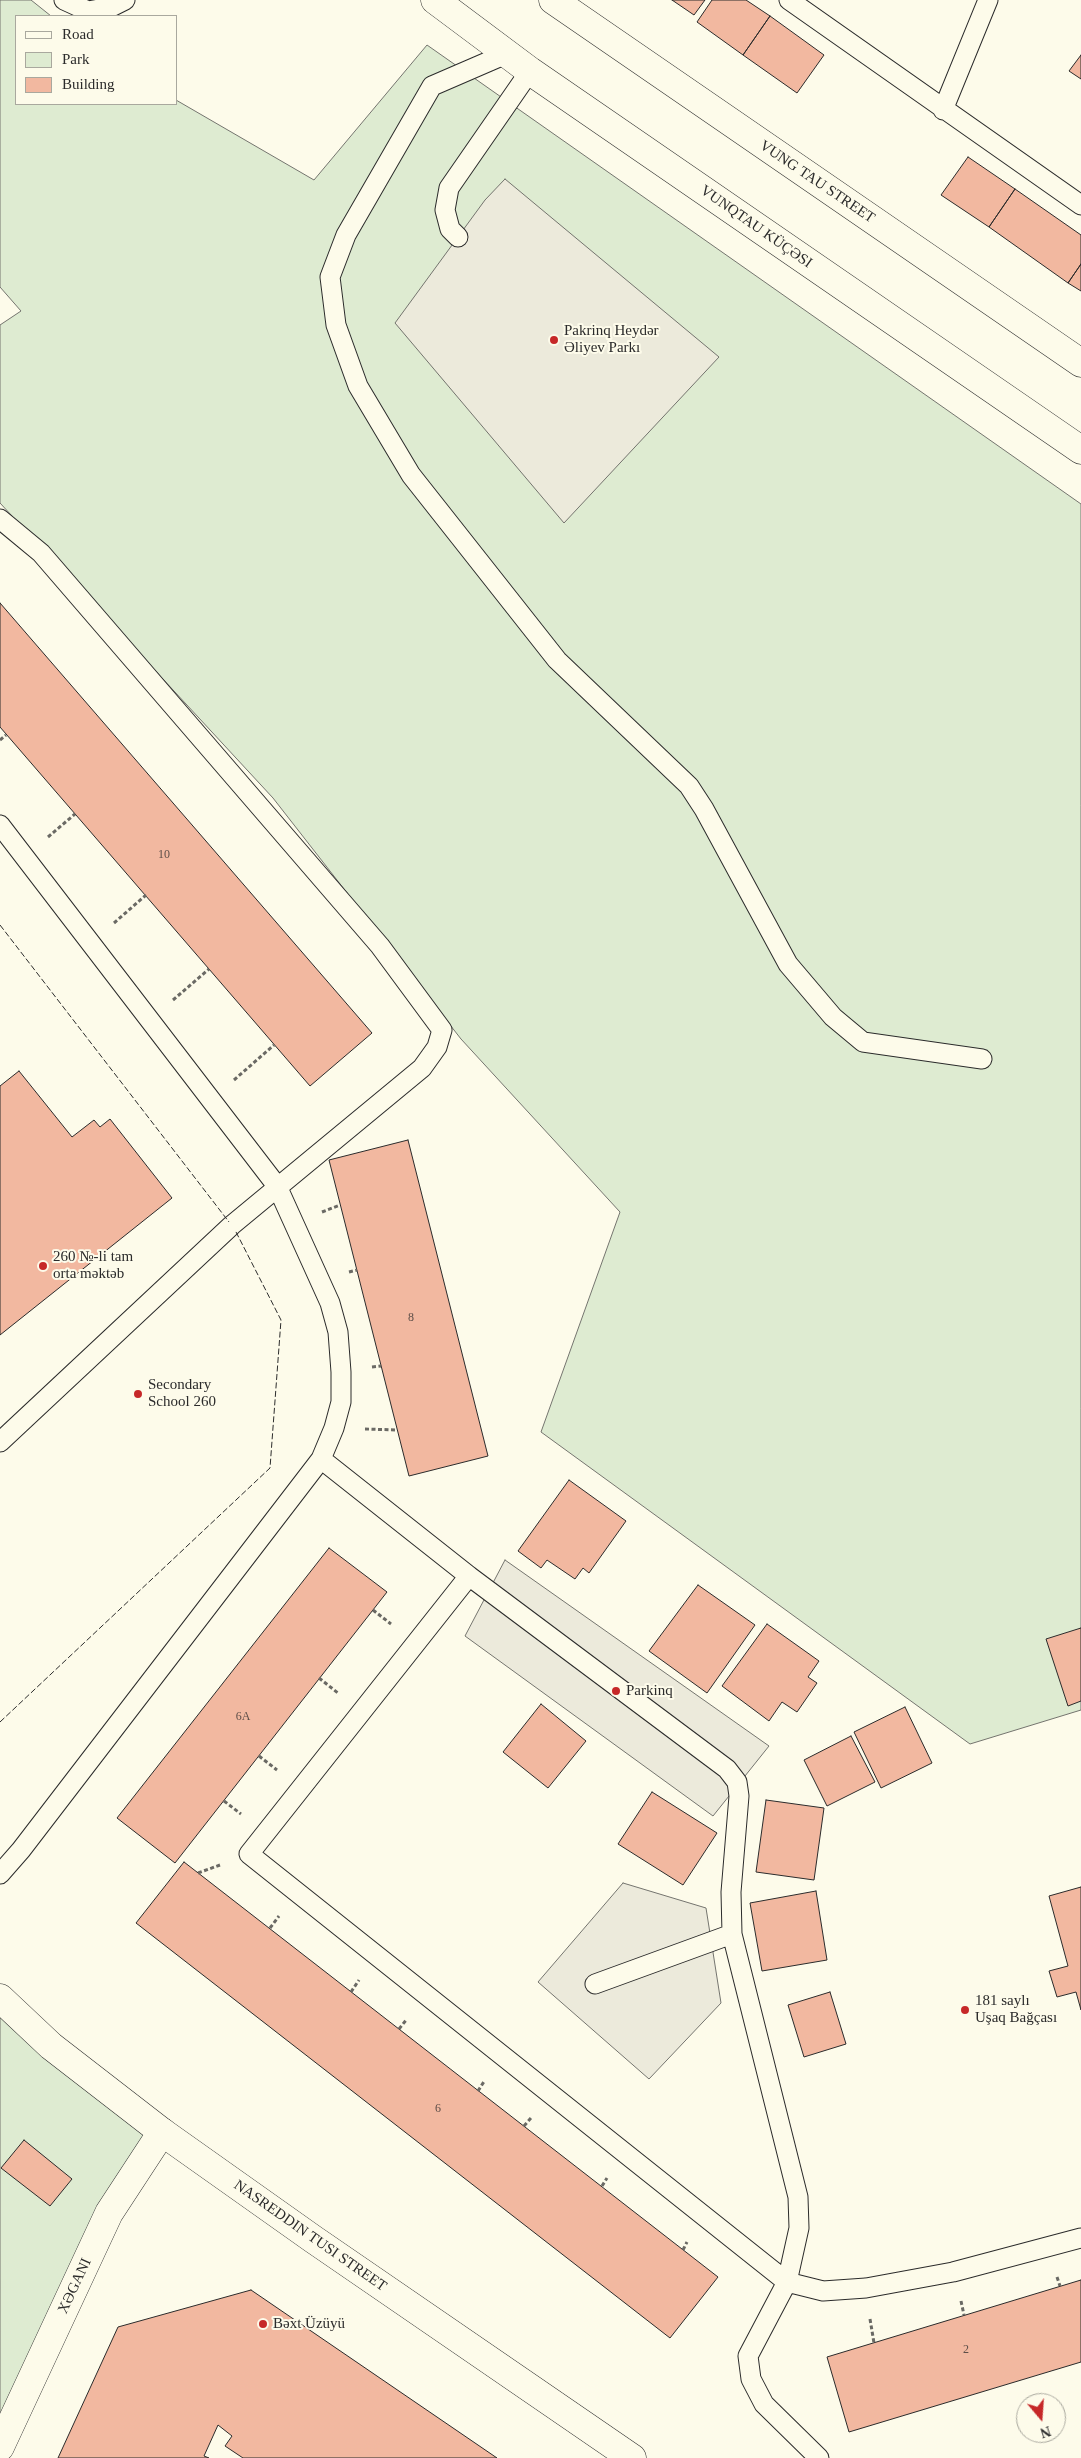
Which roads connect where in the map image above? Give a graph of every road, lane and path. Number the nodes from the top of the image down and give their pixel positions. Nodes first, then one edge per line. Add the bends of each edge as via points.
1 (64, 0) edge
2 (125, 0) edge
3 (435, 0) edge
4 (553, 0) edge
5 (789, 0) edge
6 (988, 0) edge
7 (506, 54) junction
8 (530, 72) junction
9 (943, 110) junction
10 (1081, 205) edge
11 (458, 237) dead end
12 (1081, 363) edge
13 (1081, 450) edge
14 (0, 519) edge
15 (6, 735) dead end
16 (0, 740) edge
17 (0, 825) edge
18 (146, 895) dead end
19 (91, 944) junction
20 (209, 970) dead end
21 (150, 1020) junction
22 (274, 1044) dead end
23 (982, 1059) dead end
24 (211, 1100) junction
25 (277, 1186) junction
26 (0, 1442) edge
27 (321, 1459) junction
28 (469, 1576) junction
29 (0, 1874) edge
30 (732, 1934) junction
31 (595, 1984) dead end
32 (0, 1998) edge
33 (162, 2132) junction
34 (1081, 2238) edge
35 (787, 2282) junction
36 (0, 2447) edge
37 (632, 2458) edge
38 (819, 2458) edge

1 - 2 lane via 88,10 111,7
3 - 7 main road, VUNQTAU KÜÇƏSI
4 - 12 main road, VUNG TAU STREET
5 - 9 lane
6 - 9 lane
7 - 8 main road, VUNQTAU KÜÇƏSI
7 - 23 lane via 432,86 346,235 330,277 336,325 358,386 410,475 557,660 689,786 788,964 833,1017 863,1042
8 - 11 lane via 449,188 445,210 450,229
8 - 13 main road, VUNQTAU KÜÇƏSI
9 - 10 lane
14 - 25 lane via 48,561 380,946 442,1030 437,1047 422,1068
15 - 16 path
17 - 19 lane
18 - 19 path
19 - 21 lane
20 - 21 path
21 - 24 lane
22 - 24 path
24 - 25 lane
25 - 26 lane
25 - 27 lane via 330,1303 338,1332 341,1402
27 - 28 lane
27 - 29 lane
28 - 30 lane via 719,1763 737,1782
28 - 35 lane via 249,1854
30 - 31 lane
30 - 35 lane via 798,2197 799,2228
32 - 33 main road, NASREDDIN TUSI STREET via 51,2046
33 - 36 main road, XƏGANI via 109,2213
33 - 37 main road, NASREDDIN TUSI STREET
34 - 35 lane via 953,2272 866,2288 823,2290
35 - 38 lane via 748,2356 751,2379 764,2404

